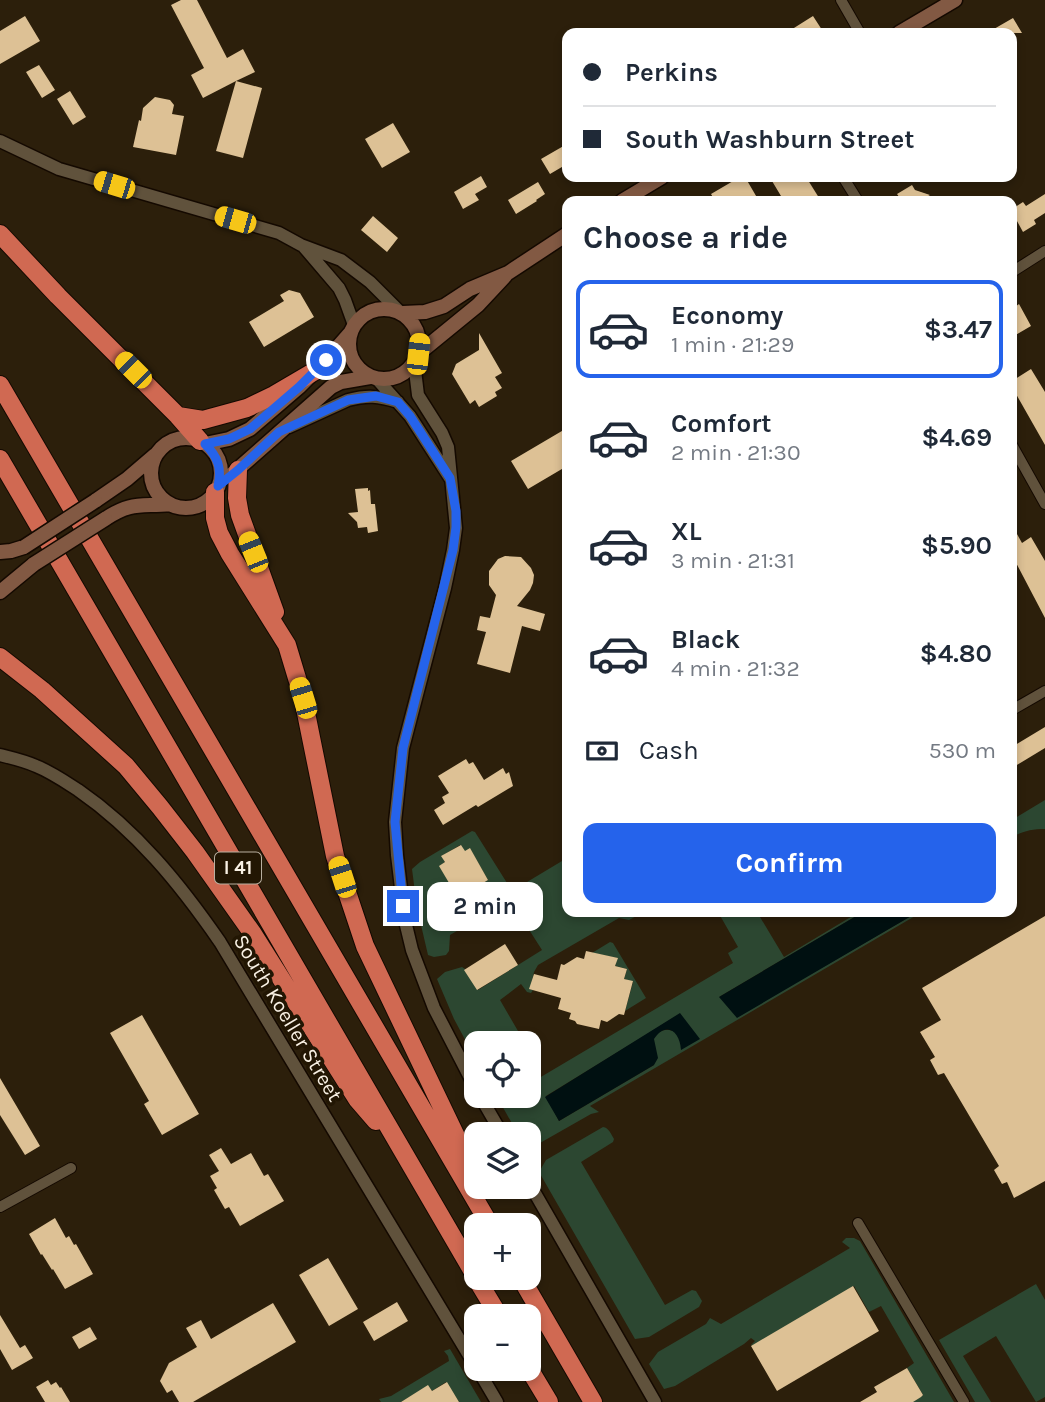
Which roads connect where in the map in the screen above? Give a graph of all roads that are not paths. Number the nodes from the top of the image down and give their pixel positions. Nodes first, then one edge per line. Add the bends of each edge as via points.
1 (841, 0) edge
2 (955, 0) edge
3 (857, 28) edge
4 (907, 28) edge
5 (0, 141) edge
6 (654, 182) edge
7 (630, 196) edge
8 (0, 234) edge
9 (562, 237) edge
10 (301, 244) junction
11 (1045, 251) edge
12 (1017, 269) edge
13 (508, 273) junction
14 (401, 313) junction
15 (352, 328) junction
16 (416, 358) junction
17 (315, 371) junction
18 (373, 377) junction
19 (0, 385) edge
20 (398, 402) junction
21 (178, 416) junction
22 (279, 432) junction
23 (203, 443) junction
24 (156, 454) junction
25 (1017, 454) edge
26 (0, 459) edge
27 (238, 470) junction
28 (450, 478) junction
29 (217, 489) junction
30 (170, 504) junction
31 (1045, 504) edge
32 (0, 552) edge
33 (0, 592) edge
34 (287, 645) junction
35 (0, 657) edge
36 (0, 671) edge
37 (1045, 691) edge
38 (1017, 707) edge
39 (61, 708) junction
40 (0, 755) edge
41 (464, 1066) edge
42 (464, 1153) edge
43 (405, 1154) junction
44 (71, 1167) dead end
45 (464, 1180) edge
46 (538, 1199) edge
47 (0, 1207) edge
48 (859, 1223) dead end
49 (464, 1256) edge
50 (528, 1290) edge
51 (464, 1348) edge
52 (484, 1381) edge
53 (536, 1381) edge
54 (497, 1402) edge
55 (549, 1402) edge
56 (593, 1402) edge
57 (655, 1402) edge
58 (964, 1402) edge

1 - 3 street
2 - 4 main road
5 - 10 street via 59,169 279,233
6 - 7 main road
8 - 21 highway
9 - 13 main road
10 - 14 street via 341,260
10 - 15 street via 339,288
11 - 12 street
13 - 14 main road via 438,309
13 - 16 main road
14 - 15 main road via 375,310
14 - 16 main road via 418,332
15 - 17 main road
15 - 18 main road via 351,356
16 - 18 main road via 398,376
16 - 28 street via 418,396 448,447
17 - 21 highway via 247,408 203,420
17 - 23 main road via 250,429 229,439
18 - 20 street
18 - 22 main road via 331,387
19 - 45 highway, I 41
20 - 22 street via 376,396 357,398
20 - 28 street
21 - 23 highway
22 - 27 main road
23 - 24 main road via 176,440
23 - 29 main road via 219,463
24 - 30 main road via 152,482
24 - 32 main road, bridge via 127,480 24,547
25 - 31 street
26 - 43 highway, I 41
27 - 29 main road
27 - 34 highway via 240,515
28 - 41 street via 456,519 453,550 403,748 395,822 412,950 434,1008
29 - 30 main road via 191,508
29 - 34 highway via 219,533
30 - 33 main road, bridge via 123,509 34,564
34 - 42 highway via 303,698 335,856 365,946
35 - 39 highway
36 - 39 highway
37 - 38 street
39 - 43 highway via 126,766 195,852 253,934 357,1099
40 - 51 street, South Koeller Street via 58,777 92,800 152,854 195,905
43 - 49 highway, I 41
44 - 47 street
46 - 57 street
48 - 58 street
50 - 56 highway
52 - 54 street, South Koeller Street
53 - 55 highway

